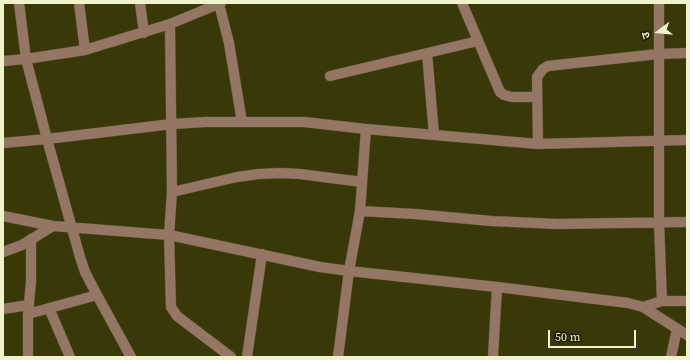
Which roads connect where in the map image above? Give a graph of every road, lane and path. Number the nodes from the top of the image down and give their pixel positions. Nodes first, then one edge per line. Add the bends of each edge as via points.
1 (19, 3) edge
2 (79, 3) edge
3 (140, 3) edge
4 (220, 3) edge
5 (462, 3) edge
6 (659, 3) edge
7 (204, 6) edge
8 (170, 24) junction
9 (144, 33) junction
10 (478, 41) junction
11 (85, 50) junction
12 (427, 53) junction
13 (687, 53) edge
14 (658, 54) junction
15 (26, 59) junction
16 (3, 61) edge
17 (330, 76) dead end
18 (537, 97) junction
19 (242, 122) junction
20 (172, 124) junction
21 (366, 129) junction
22 (434, 135) junction
23 (47, 139) junction
24 (687, 140) edge
25 (659, 142) junction
26 (3, 143) edge
27 (538, 144) junction
28 (362, 182) junction
29 (172, 192) junction
30 (360, 211) junction
31 (3, 216) edge
32 (687, 222) edge
33 (659, 223) junction
34 (53, 226) junction
35 (72, 227) junction
36 (169, 235) junction
37 (31, 239) junction
38 (3, 252) edge
39 (262, 254) junction
40 (349, 271) junction
41 (497, 287) junction
42 (97, 295) junction
43 (662, 301) junction
44 (687, 301) edge
45 (642, 307) junction
46 (49, 308) junction
47 (3, 309) edge
48 (29, 310) junction
49 (677, 329) junction
50 (687, 335) edge
51 (28, 357) edge
52 (70, 357) edge
53 (131, 357) edge
54 (231, 357) edge
55 (247, 357) edge
56 (338, 357) edge
57 (493, 357) edge
58 (670, 357) edge

1 - 15 street
2 - 11 street
3 - 9 street
4 - 7 street
4 - 19 street
5 - 10 street
6 - 14 street
7 - 8 street
8 - 9 street
8 - 20 street
9 - 11 street
10 - 12 street
10 - 18 street via 504,96
11 - 15 street
12 - 17 street
12 - 22 street
13 - 14 street
14 - 18 street via 548,66 543,68 537,77
14 - 25 street
15 - 16 street
15 - 23 street
18 - 27 street
19 - 20 street
19 - 21 street via 304,122
20 - 23 street
20 - 29 street
21 - 22 street
21 - 28 street
22 - 27 street
23 - 26 street
23 - 35 street
24 - 25 street
25 - 27 street
25 - 33 street
28 - 29 street via 300,174 259,174
28 - 30 street
29 - 36 street
30 - 33 street via 557,224
30 - 40 street
31 - 34 street
32 - 33 street
33 - 43 street
34 - 35 street
34 - 37 street
35 - 36 street
35 - 42 street via 85,272
36 - 39 street
36 - 54 street via 170,300 174,313
37 - 38 street
37 - 48 street
39 - 40 street
39 - 55 street
40 - 41 street
40 - 56 street
41 - 45 street via 628,303
41 - 57 street
42 - 46 street
42 - 53 street
43 - 44 street
43 - 45 street
45 - 49 street
46 - 48 street
46 - 52 street
47 - 48 street
48 - 51 street
49 - 50 street
49 - 58 street

